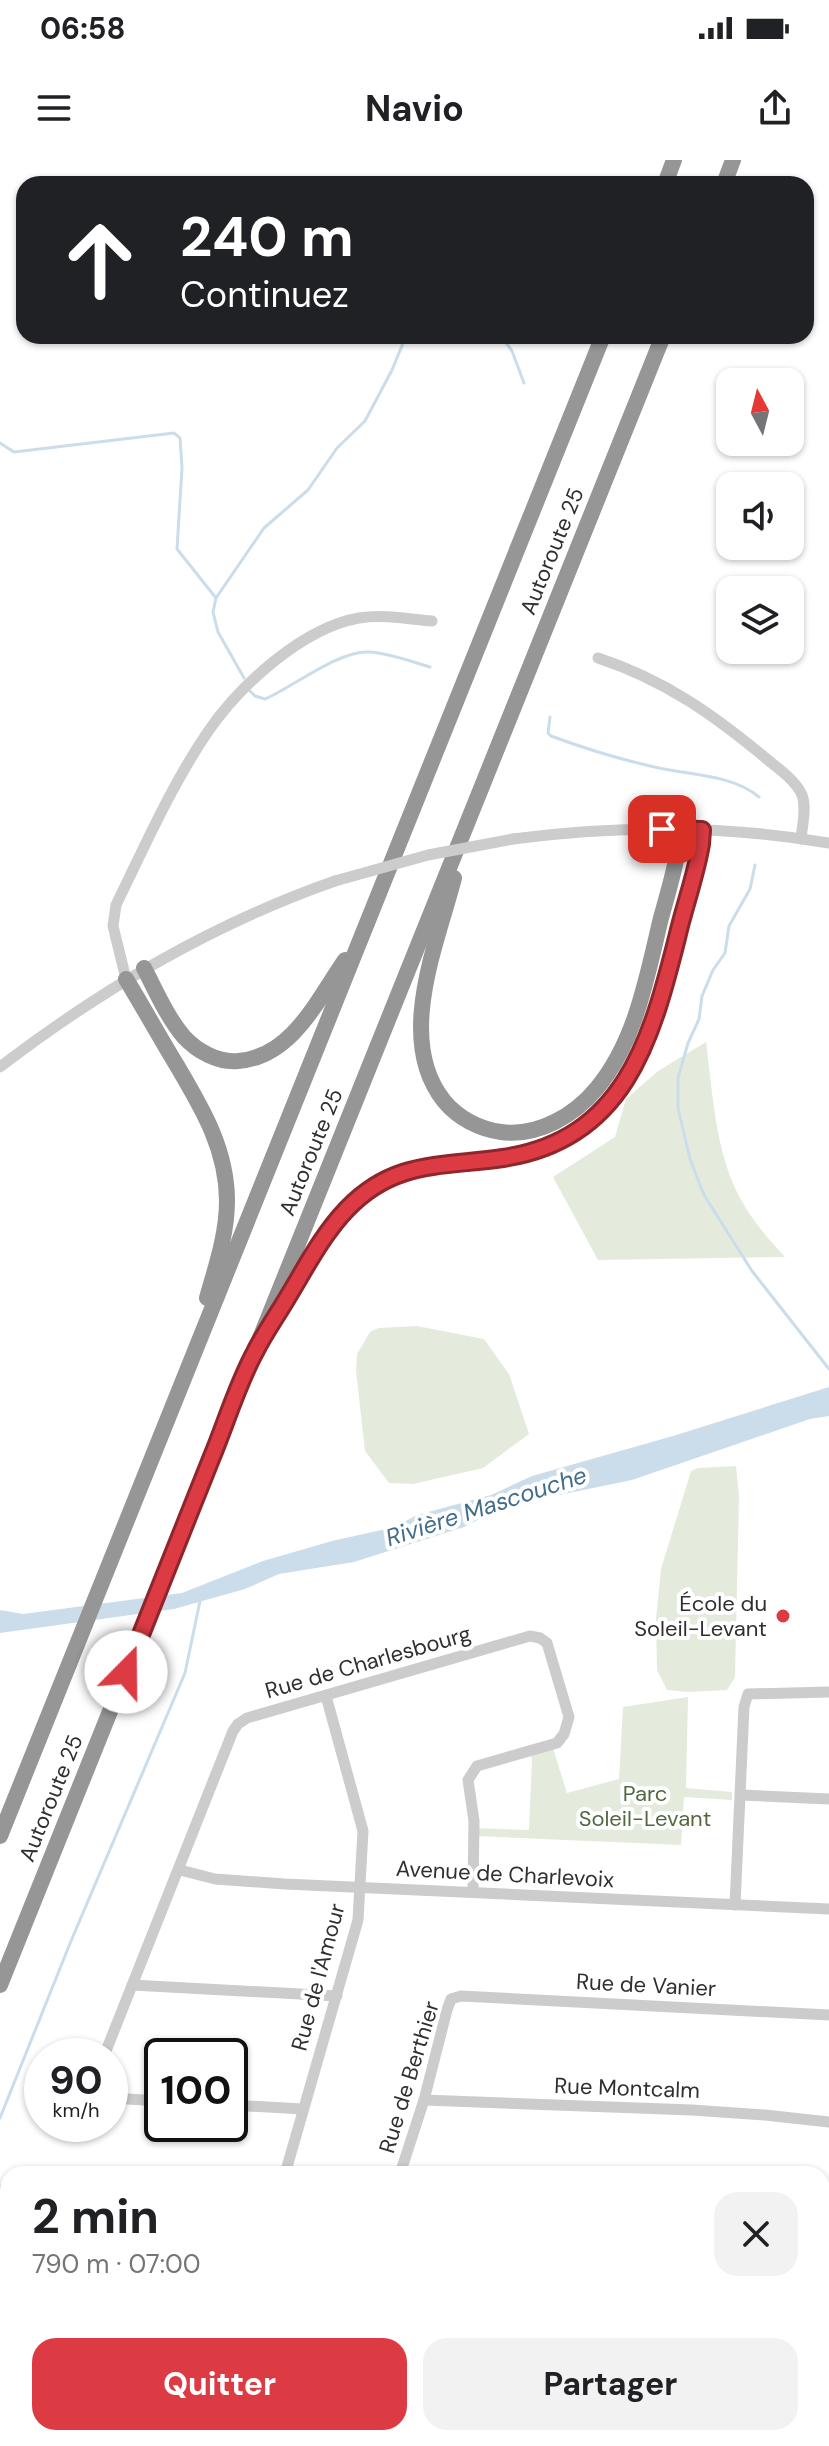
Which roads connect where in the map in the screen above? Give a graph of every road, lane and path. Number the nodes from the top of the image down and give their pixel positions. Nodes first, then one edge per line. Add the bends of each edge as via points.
1 (600, 344) edge
2 (660, 344) edge
3 (432, 621) dead end
4 (598, 658) dead end
5 (472, 811) junction
6 (681, 829) junction
7 (702, 830) junction
8 (801, 839) junction
9 (829, 843) edge
10 (364, 932) junction
11 (122, 958) junction
12 (144, 968) junction
13 (126, 979) junction
14 (0, 1067) edge
15 (254, 1353) junction
16 (192, 1359) junction
17 (829, 1692) edge
18 (326, 1696) junction
19 (741, 1795) junction
20 (829, 1799) edge
21 (0, 1836) edge
22 (180, 1870) junction
23 (361, 1887) junction
24 (473, 1892) junction
25 (735, 1905) junction
26 (829, 1909) edge
27 (0, 1985) edge
28 (132, 1985) junction
29 (337, 1996) junction
30 (461, 1996) joint
31 (829, 2015) edge
32 (111, 2038) edge
33 (424, 2100) junction
34 (248, 2106) edge
35 (303, 2109) junction
36 (829, 2122) edge
37 (287, 2166) edge
38 (403, 2166) edge

1 - 10 highway, Autoroute 25
2 - 5 highway, Autoroute 25
3 - 11 street via 362,618 328,628 276,660 221,715 189,764 116,905 113,926
4 - 8 street via 681,694 785,775 804,800
5 - 6 highway via 427,976 422,1047 433,1084 451,1109 477,1125 505,1133 529,1131 561,1118 590,1095 614,1062 640,1000
5 - 15 highway, Autoroute 25
6 - 7 street
6 - 12 street, bridge via 513,839 441,852 335,881 240,919
7 - 8 street
7 - 15 highway via 652,1028 630,1075 605,1109 576,1132 536,1151 422,1167 369,1189 322,1239
8 - 9 street
10 - 12 highway via 300,1025 278,1047 250,1060 222,1060 188,1041
10 - 16 highway, Autoroute 25
11 - 12 street
11 - 13 street
12 - 13 street
13 - 14 street
13 - 16 highway via 208,1119 224,1174 223,1233
15 - 27 highway, Autoroute 25
16 - 21 highway, Autoroute 25
17 - 19 street via 748,1694
18 - 22 street, Rue de Charlesbourg via 238,1724
18 - 23 street, Rue de l'Amour via 363,1831
18 - 24 street, Rue de Charlesbourg via 530,1636 547,1643 568,1725 557,1743 477,1766 468,1780 474,1821
19 - 20 street
19 - 25 street
22 - 23 street, Avenue de Charlevoix via 215,1879
22 - 28 street, Rue de Charlesbourg
23 - 24 street, Avenue de Charlevoix
23 - 29 street, Rue de l'Amour via 358,1920
24 - 25 street, Avenue de Charlevoix
25 - 26 street, Avenue de Charlevoix
28 - 29 street
28 - 32 street, Rue de Charlesbourg
29 - 35 street, Rue de l'Amour
30 - 31 street, Rue de Vanier
30 - 33 street, Rue de Berthier via 451,1999 447,2010
33 - 36 street, Rue Montcalm via 692,2110
33 - 38 street, Rue de Berthier
34 - 35 street
35 - 37 street, Rue de l'Amour

